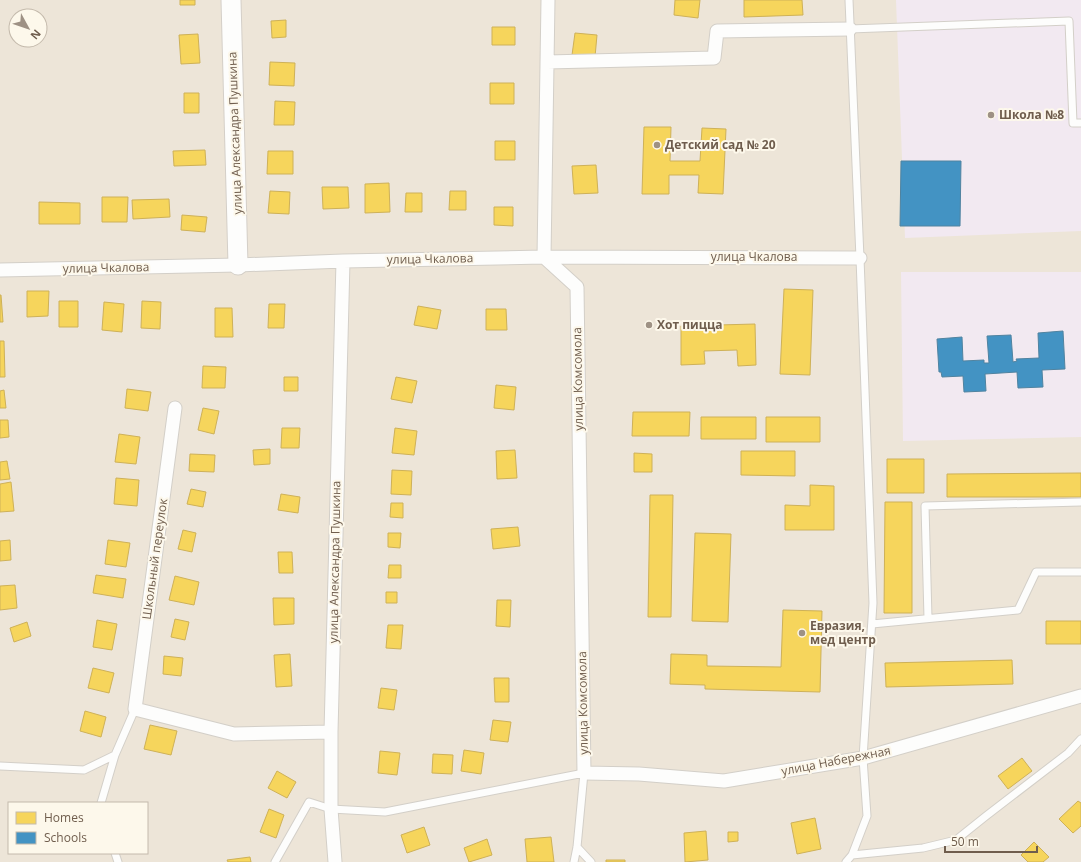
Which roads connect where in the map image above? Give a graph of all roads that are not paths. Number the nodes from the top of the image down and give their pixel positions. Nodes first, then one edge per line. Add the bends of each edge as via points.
1 (231, 0) edge
2 (548, 0) edge
3 (849, 0) edge
4 (850, 29) junction
5 (547, 62) junction
6 (1081, 123) edge
7 (544, 257) junction
8 (860, 258) junction
9 (342, 261) junction
10 (238, 265) junction
11 (0, 270) edge
12 (175, 408) dead end
13 (1081, 502) edge
14 (1081, 572) edge
15 (928, 618) junction
16 (872, 624) junction
17 (1081, 696) edge
18 (135, 709) junction
19 (331, 732) junction
20 (1081, 739) edge
21 (115, 755) junction
22 (863, 758) junction
23 (0, 766) edge
24 (584, 773) junction
25 (101, 802) edge
26 (331, 809) junction
27 (577, 847) junction
28 (852, 855) junction
29 (274, 862) edge
30 (336, 862) edge
31 (574, 862) edge
32 (592, 862) edge
33 (846, 862) edge

1 - 10 street, улица Александра Пушкина
2 - 5 street
3 - 4 lane
4 - 5 street via 717,31 714,58
4 - 6 lane via 1069,21 1072,123
4 - 8 lane
5 - 7 street
7 - 8 street, улица Чкалова
7 - 9 street, улица Чкалова
7 - 24 street, улица Комсомола via 577,287
8 - 16 lane
9 - 10 street, улица Чкалова
9 - 19 street, улица Александра Пушкина
10 - 11 street, улица Чкалова
12 - 18 street, Школьный переулок
13 - 15 lane via 924,506
14 - 15 lane via 1036,572 1018,610
15 - 16 lane
16 - 22 lane
17 - 22 street, улица Набережная
18 - 19 street via 234,734
18 - 21 lane
19 - 26 street, улица Александра Пушкина
20 - 28 lane via 1068,753 956,840 922,848
21 - 23 lane via 84,770
21 - 25 lane
22 - 24 street, улица Набережная via 724,781 639,774
22 - 28 lane via 867,816
24 - 26 lane via 385,812
24 - 27 lane
26 - 29 lane via 309,802
26 - 30 street, улица Александра Пушкина
27 - 31 lane
27 - 32 lane
28 - 33 lane

